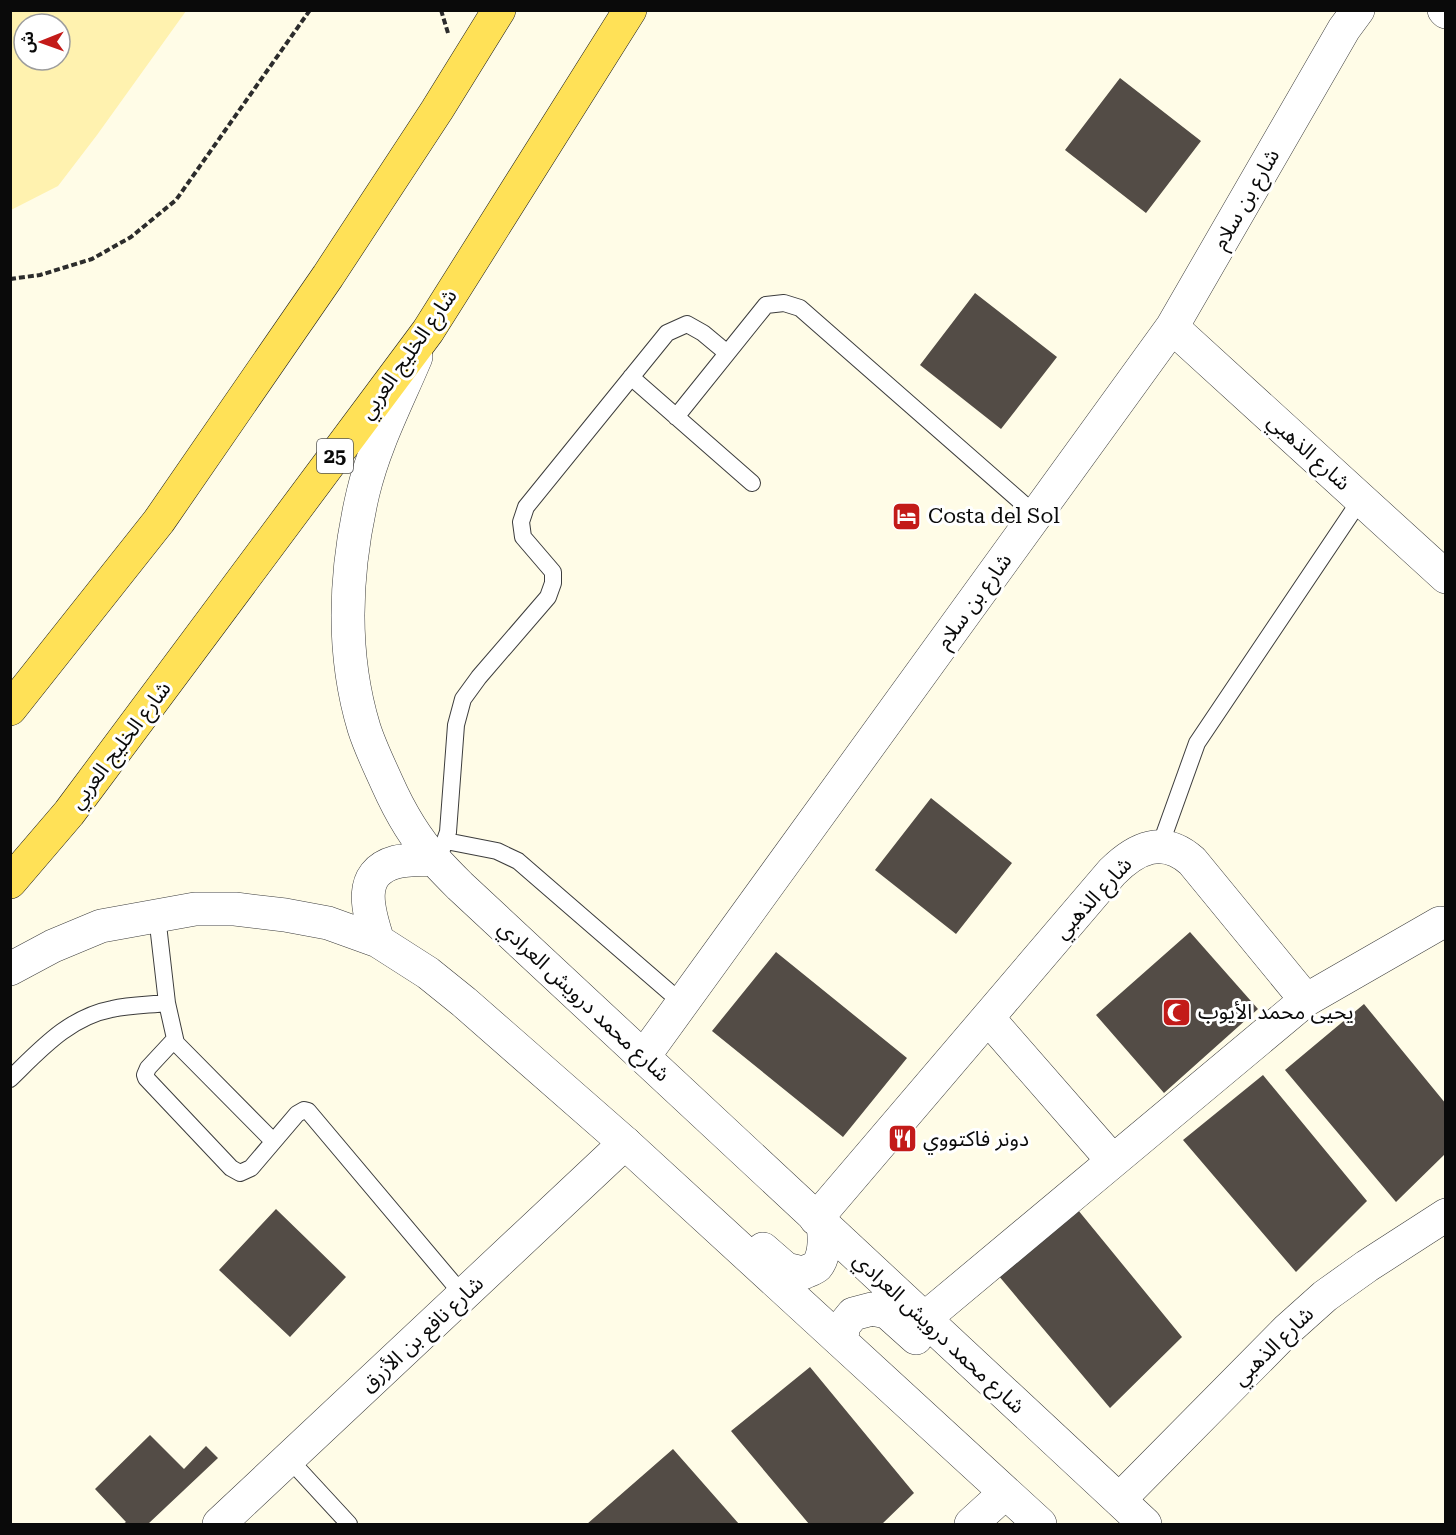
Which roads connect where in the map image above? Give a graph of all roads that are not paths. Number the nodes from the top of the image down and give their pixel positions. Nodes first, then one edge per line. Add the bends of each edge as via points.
1 (499, 10) edge
2 (630, 10) edge
3 (1358, 10) edge
4 (1172, 327) junction
5 (428, 331) junction
6 (727, 353) junction
7 (631, 377) junction
8 (675, 417) junction
9 (752, 483) dead end
10 (1361, 499) junction
11 (1036, 515) junction
12 (1446, 577) edge
13 (10, 709) edge
14 (1160, 846) junction
15 (440, 850) junction
16 (10, 882) edge
17 (157, 916) junction
18 (1443, 921) edge
19 (378, 941) junction
20 (10, 969) edge
21 (1306, 1000) junction
22 (167, 1003) junction
23 (682, 1003) junction
24 (987, 1018) junction
25 (174, 1040) junction
26 (644, 1056) junction
27 (10, 1079) edge
28 (273, 1141) junction
29 (625, 1143) junction
30 (1113, 1161) junction
31 (669, 1183) junction
32 (1446, 1215) edge
33 (820, 1223) junction
34 (463, 1295) junction
35 (924, 1318) junction
36 (841, 1341) junction
37 (976, 1366) junction
38 (289, 1459) junction
39 (1005, 1493) junction
40 (1120, 1499) junction
41 (219, 1524) edge
42 (349, 1524) edge
43 (972, 1524) edge
44 (1040, 1524) edge
45 (1145, 1524) edge

1 - 13 main road via 328,276 159,521
2 - 5 main road, شارع الخليج العربي / 25
3 - 4 street, شارع بن سلام
4 - 10 street, شارع الذهبي
4 - 11 street, شارع بن سلام
5 - 15 street, شارع محمد درويش العرادي via 381,437 363,491 349,575 348,616 355,690 364,728 394,798 415,834
5 - 16 main road, شارع الخليج العربي / 25 via 69,813
6 - 7 lane via 687,324 667,333
6 - 8 lane
6 - 11 lane via 766,305 784,303 800,308
7 - 8 lane
7 - 15 lane via 526,507 521,522 523,537 553,572 554,583 548,597 463,699 456,725 448,832
8 - 9 lane
10 - 12 street, شارع الذهبي
10 - 14 lane via 1197,743
11 - 23 street, شارع بن سلام
14 - 21 street via 1183,853 1192,861
14 - 24 street, شارع الذهبي via 1123,861
15 - 19 street via 396,862 375,876 367,900
15 - 23 lane via 497,851 518,861
15 - 26 street, شارع محمد درويش العرادي via 460,886
17 - 19 street via 195,909 275,913 328,923
17 - 20 street via 101,926
17 - 22 lane
18 - 21 street
19 - 29 street via 464,1002
21 - 30 street
22 - 25 lane
22 - 27 lane via 111,1009 86,1017 63,1030
23 - 26 street, شارع بن سلام
24 - 30 street
24 - 33 street, شارع الذهبي
25 - 28 lane
25 - 28 lane via 148,1068 146,1078 231,1168 246,1172
26 - 33 street, شارع محمد درويش العرادي
28 - 34 lane via 297,1114 308,1111
29 - 31 street
29 - 34 street, شارع نافع بن الأزرق
30 - 35 street
31 - 33 street via 713,1208 786,1269 803,1273 816,1266 825,1238
31 - 36 street
32 - 40 street, شارع الذهبي via 1325,1296
33 - 35 street, شارع محمد درويش العرادي
34 - 38 street, شارع نافع بن الأزرق
35 - 37 street, شارع محمد درويش العرادي
36 - 37 street via 844,1325 853,1314 872,1309 887,1312 948,1366
36 - 39 street
37 - 40 street, شارع محمد درويش العرادي
38 - 41 street, شارع نافع بن الأزرق
38 - 42 lane
39 - 43 street
39 - 44 street
40 - 45 street, شارع محمد درويش العرادي

